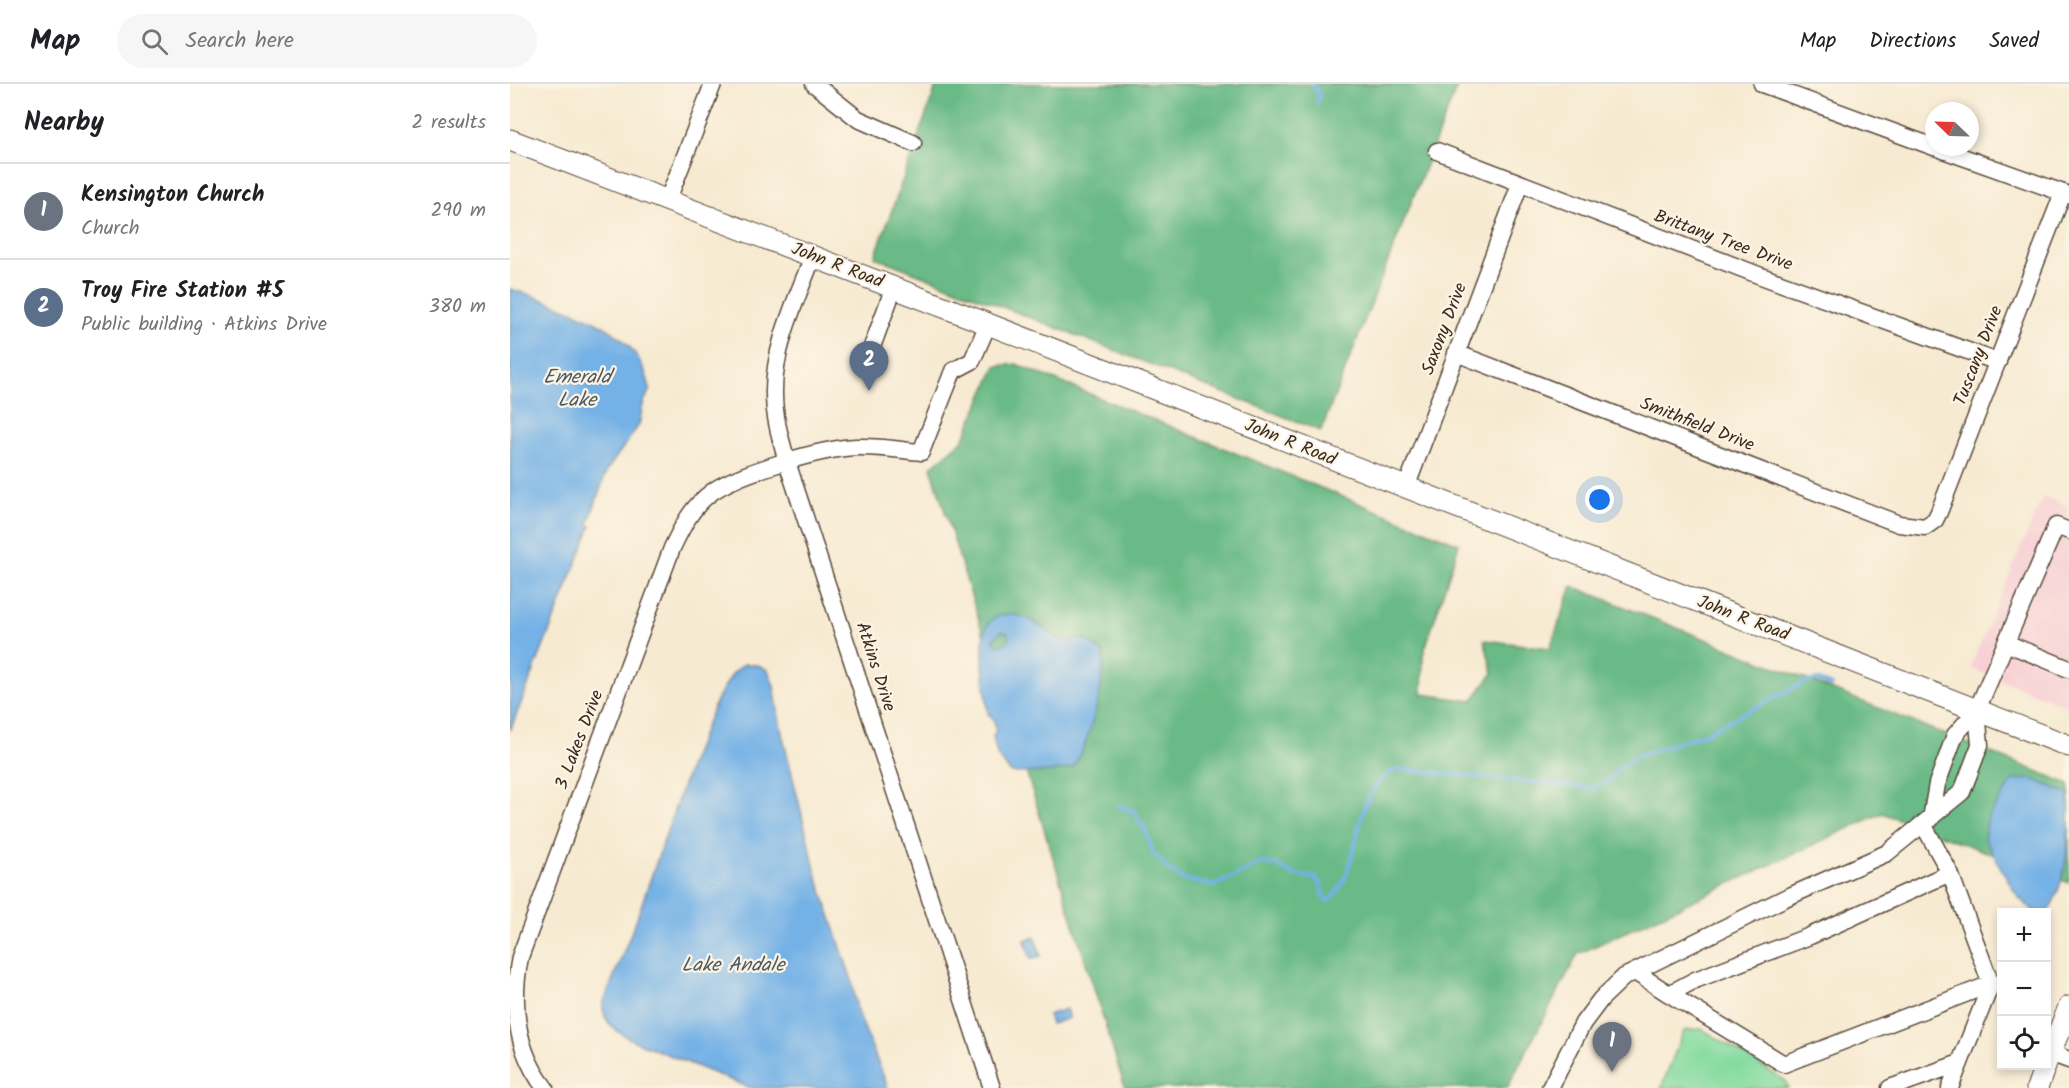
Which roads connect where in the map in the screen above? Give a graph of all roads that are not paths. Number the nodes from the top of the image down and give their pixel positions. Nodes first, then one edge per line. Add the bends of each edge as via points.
1 (713, 84) edge
2 (814, 84) edge
3 (1762, 84) edge
4 (1798, 90) edge
5 (510, 140) edge
6 (913, 143) dead end
7 (1925, 143) edge
8 (1437, 152) dead end
9 (1959, 156) edge
10 (1520, 184) junction
11 (2066, 194) edge
12 (667, 202) junction
13 (813, 256) junction
14 (894, 287) junction
15 (988, 324) junction
16 (1456, 353) junction
17 (1998, 362) junction
18 (865, 366) dead end
19 (787, 462) junction
20 (1406, 488) junction
21 (1925, 527) joint
22 (2069, 531) edge
23 (2006, 643) junction
24 (2069, 669) edge
25 (1977, 710) junction
26 (2069, 746) edge
27 (1927, 821) junction
28 (1950, 873) junction
29 (1635, 972) junction
30 (1991, 984) junction
31 (1669, 994) junction
32 (2069, 1007) edge
33 (2053, 1060) edge
34 (1960, 1063) junction
35 (1561, 1080) edge
36 (545, 1088) edge
37 (992, 1088) edge
38 (1550, 1088) edge
39 (1890, 1088) edge
40 (1950, 1088) edge
41 (2037, 1088) edge

1 - 12 street
2 - 6 street via 858,119
3 - 4 street
4 - 7 street
5 - 12 main road, John R Road
8 - 10 street, Brittany Tree Drive
9 - 11 street
10 - 16 street, Saxony Drive
10 - 17 street, Brittany Tree Drive
11 - 17 street, Tuscany Drive
12 - 13 main road, John R Road
13 - 14 main road, John R Road
13 - 19 street, Atkins Drive via 776,372 775,409
14 - 15 main road, John R Road
14 - 18 street
15 - 19 street, 3 Lakes Drive via 972,361 953,370 921,452 856,447
15 - 20 main road, John R Road
16 - 20 street, Saxony Drive
16 - 21 street, Smithfield Drive via 1899,524
17 - 21 street, Tuscany Drive via 1940,512
19 - 36 street, 3 Lakes Drive via 711,492 688,517 672,548 520,957 515,996 518,1028 530,1065
19 - 37 street, Atkins Drive
20 - 25 main road, John R Road
22 - 23 street via 2056,526
23 - 24 street
23 - 25 street
25 - 26 main road, John R Road
25 - 27 street via 1955,735
25 - 27 street via 1980,745 1962,792
27 - 28 street
27 - 29 street via 1887,853
28 - 30 street
28 - 31 street via 1909,894
29 - 31 street
29 - 35 street via 1601,999 1583,1023
30 - 31 street via 1784,1064
30 - 34 street
32 - 33 main road
33 - 41 main road
34 - 39 street
34 - 40 street
35 - 38 street

